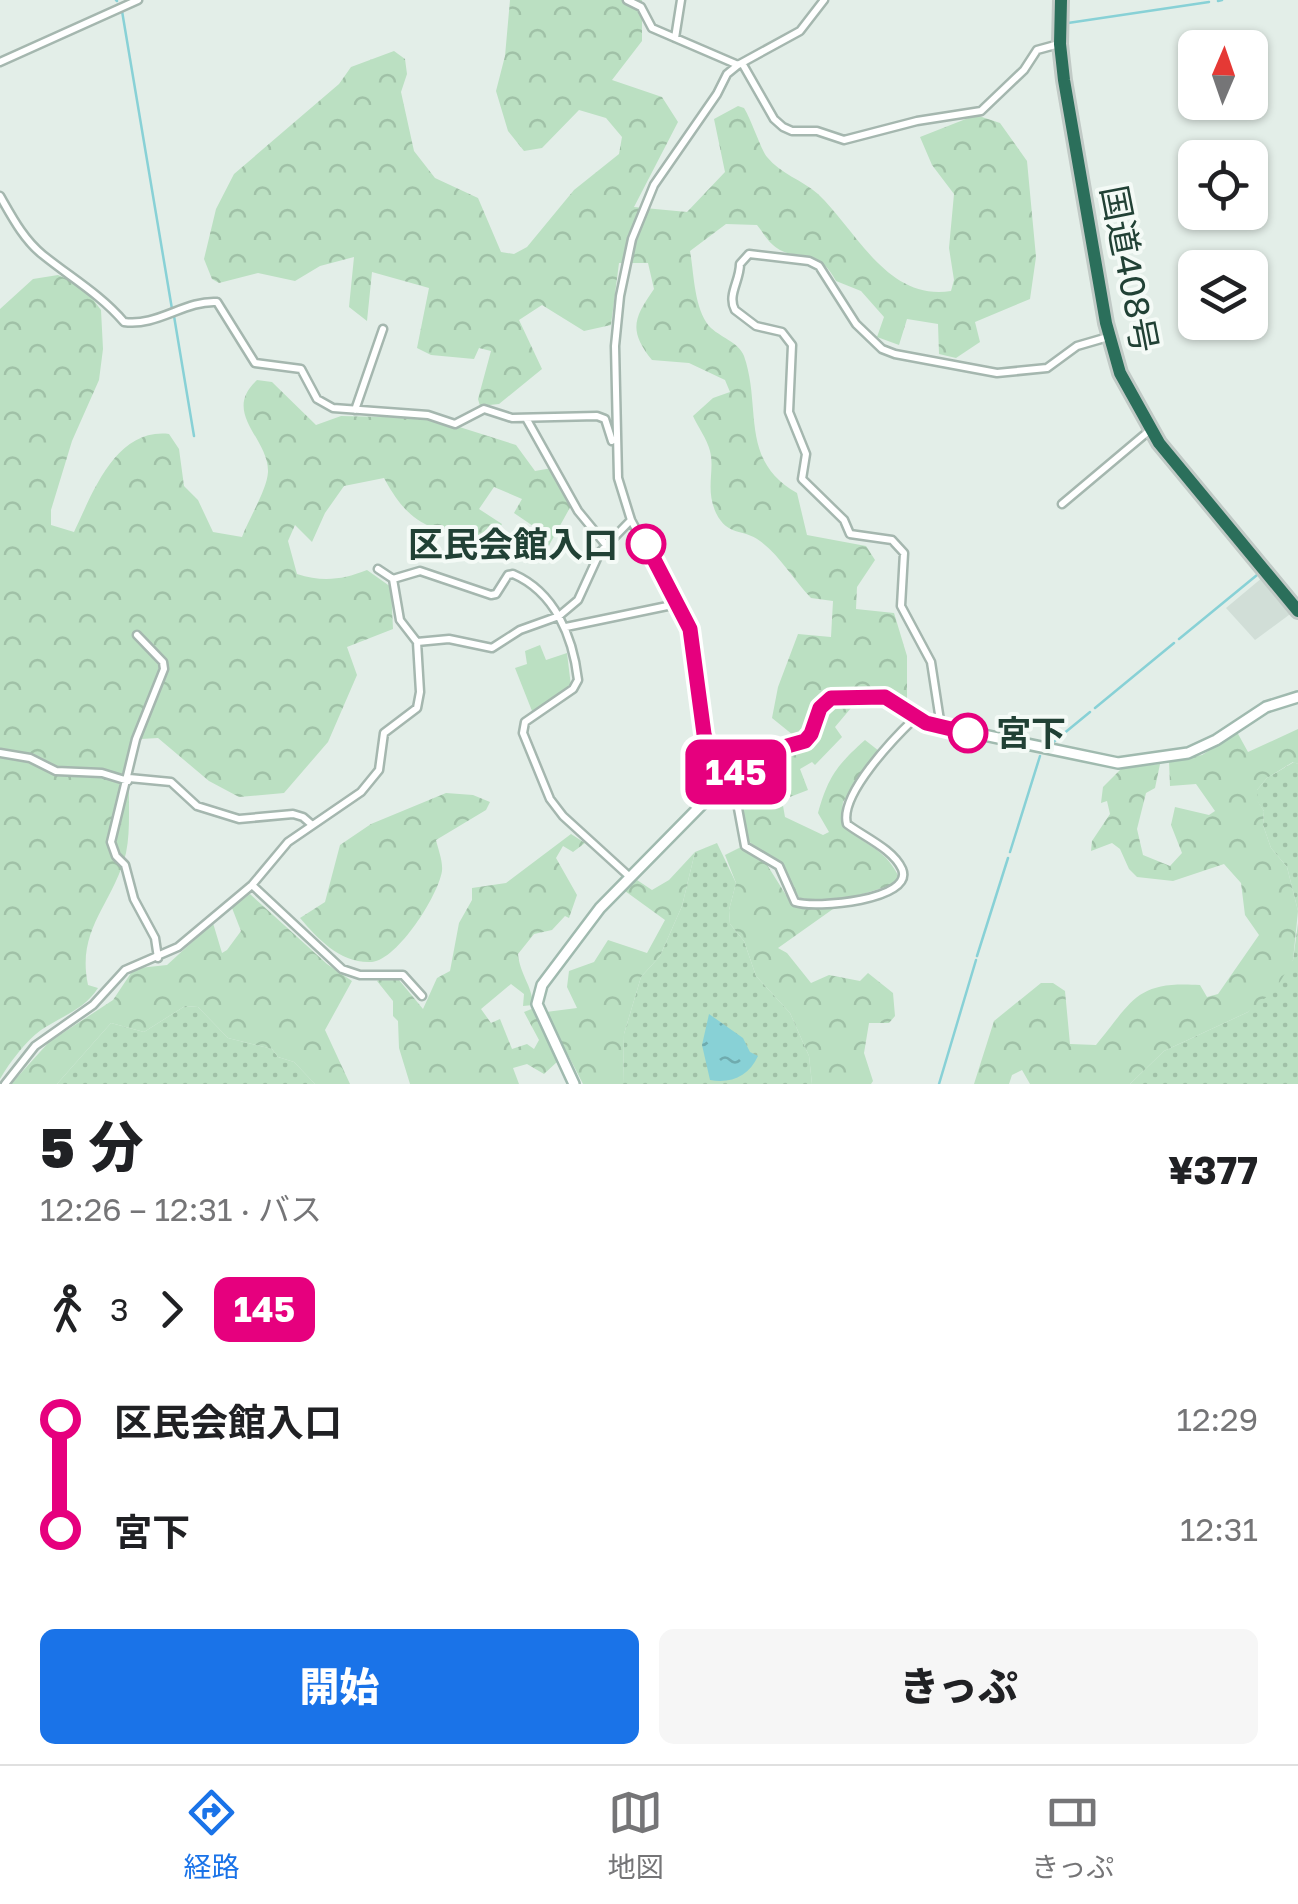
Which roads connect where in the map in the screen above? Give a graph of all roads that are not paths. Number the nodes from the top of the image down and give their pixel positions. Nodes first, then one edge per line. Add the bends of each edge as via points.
1 (138, 0) edge
2 (627, 0) edge
3 (681, 0) edge
4 (824, 0) edge
5 (1060, 0) edge
6 (674, 38) junction
7 (1060, 44) junction
8 (0, 62) edge
9 (740, 64) junction
10 (0, 196) edge
11 (383, 329) dead end
12 (1109, 336) junction
13 (354, 410) junction
14 (526, 418) junction
15 (1150, 430) junction
16 (616, 458) junction
17 (1062, 504) dead end
18 (631, 520) junction
19 (606, 545) junction
20 (378, 569) dead end
21 (393, 579) junction
22 (678, 604) junction
23 (1298, 612) edge
24 (559, 616) junction
25 (566, 627) junction
26 (137, 634) dead end
27 (418, 642) junction
28 (1298, 697) edge
29 (915, 718) junction
30 (941, 727) junction
31 (0, 753) edge
32 (128, 779) junction
33 (723, 783) junction
34 (311, 824) junction
35 (631, 878) junction
36 (252, 885) junction
37 (158, 958) junction
38 (422, 996) dead end
39 (5, 1084) edge
40 (574, 1084) edge

1 - 8 street
2 - 6 street via 641,8 652,28
3 - 6 street
4 - 9 street via 800,31
5 - 7 highway, 国道408号
6 - 9 street
7 - 9 street via 1037,50 981,112 844,140 783,127
7 - 12 highway, 国道408号
9 - 16 street via 665,166 632,239 616,346
10 - 13 street via 34,247 125,322 218,302 255,362 301,369 317,399
11 - 13 street
12 - 15 highway, 国道408号 via 1120,374
12 - 30 street via 1077,346 1048,368 997,373 952,366 882,349 856,324 826,272 809,260 749,254 740,264 734,310 756,326 782,332 792,345 789,412 806,454 802,479 850,534 883,536 904,554 901,606 927,650
13 - 14 street via 455,424 484,409
14 - 16 street via 601,417
14 - 19 street via 578,511
15 - 17 street
15 - 23 highway, 国道408号
16 - 18 street
18 - 19 street
18 - 22 street
19 - 24 street via 578,600
20 - 21 street
21 - 24 street via 420,571 491,595 513,574 544,595
21 - 27 street via 400,620
22 - 25 street
22 - 33 street via 690,629 704,734
24 - 25 street
24 - 27 street via 492,648 448,639
25 - 35 street via 578,684 530,716 523,733 550,799
26 - 32 street via 164,668
27 - 34 street via 417,708 384,733 379,770 361,792
28 - 30 street via 1266,707 1188,753 1125,763
29 - 30 street
29 - 33 street via 885,697 831,698 805,741 766,752
29 - 33 street via 891,741 847,804 845,818 895,858 904,880 892,890 836,906 795,902 778,866 745,846 737,803
31 - 32 street via 56,771
32 - 34 street via 171,782 197,806 238,819 293,814
32 - 37 street via 112,850 125,865
33 - 35 street
34 - 36 street
35 - 40 street via 600,908 536,997
36 - 37 street
36 - 38 street via 342,969 403,975
37 - 39 street via 126,970 93,1006 35,1046

